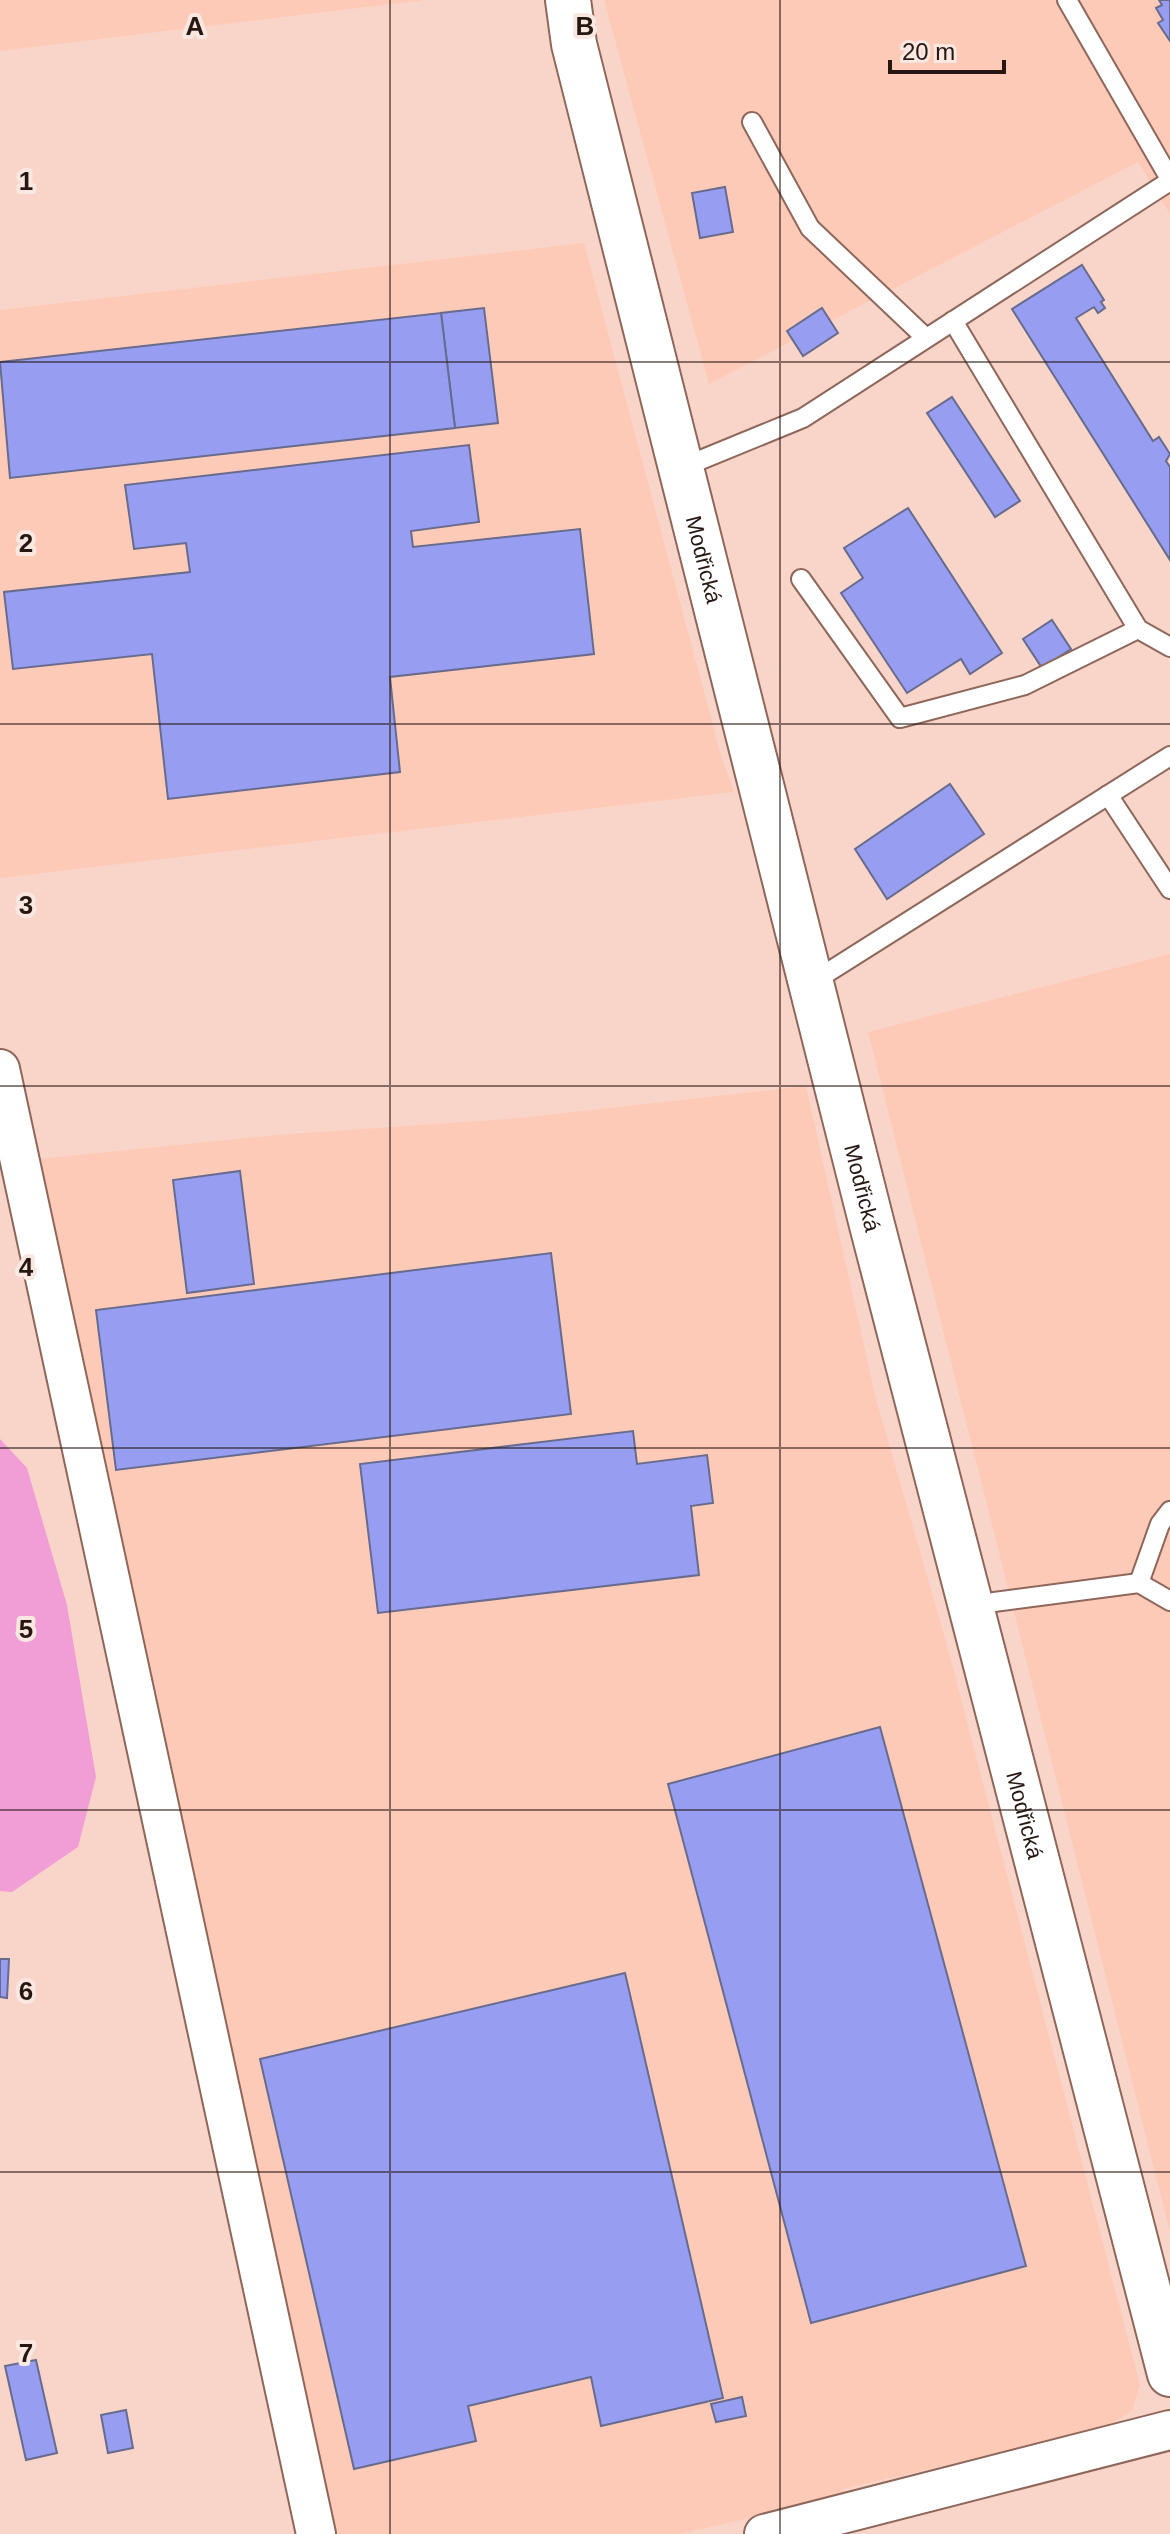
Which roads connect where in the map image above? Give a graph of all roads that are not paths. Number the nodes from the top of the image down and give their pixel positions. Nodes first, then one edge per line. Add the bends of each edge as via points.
1 (568, 0) edge
2 (1067, 0) edge
3 (752, 122) dead end
4 (1170, 180) edge
5 (953, 321) junction
6 (926, 338) junction
7 (681, 468) junction
8 (801, 579) dead end
9 (1138, 629) junction
10 (1170, 647) edge
11 (1170, 756) edge
12 (1108, 795) junction
13 (1170, 889) edge
14 (811, 983) junction
15 (0, 1069) edge
16 (1170, 1511) edge
17 (1139, 1583) junction
18 (1170, 1601) edge
19 (971, 1605) junction
20 (1170, 2374) edge
21 (1170, 2430) edge
22 (316, 2534) edge
23 (764, 2534) edge

1 - 7 street, Modřická via 578,59
2 - 4 lane
3 - 6 lane via 810,228
4 - 5 lane
5 - 6 lane
5 - 9 lane
6 - 7 lane via 803,418
7 - 14 street, Modřická
8 - 9 lane via 900,718 1025,685
9 - 10 lane
11 - 12 lane
12 - 13 lane
12 - 14 lane
14 - 19 street, Modřická
15 - 22 street
16 - 17 lane via 1160,1524
17 - 18 lane
17 - 19 lane
19 - 20 street, Modřická
21 - 23 street

